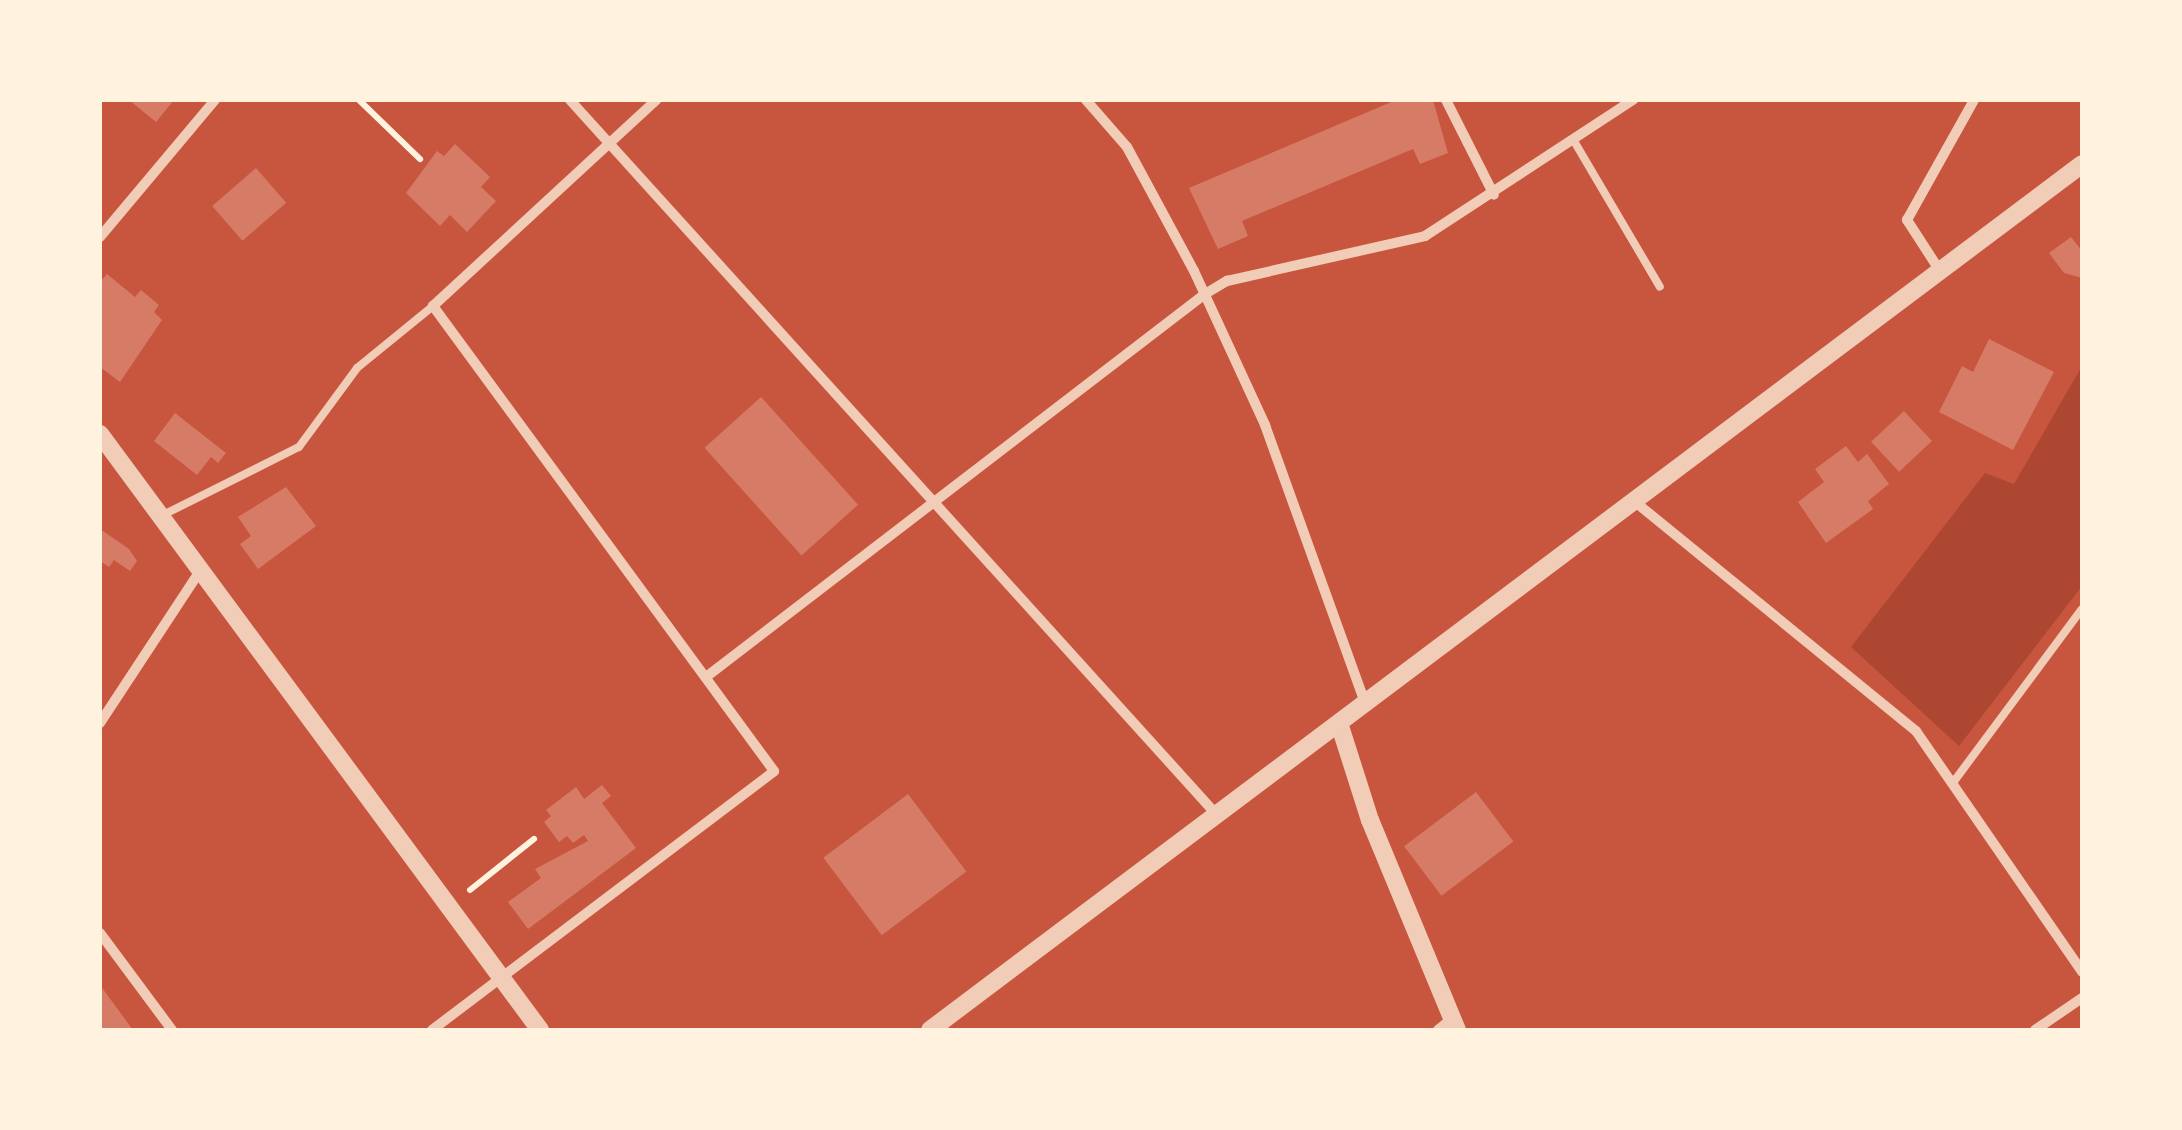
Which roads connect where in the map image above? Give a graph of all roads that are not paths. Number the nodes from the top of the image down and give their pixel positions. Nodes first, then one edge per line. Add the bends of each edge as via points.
1 (215, 100) edge
2 (570, 100) edge
3 (656, 100) edge
4 (1086, 100) edge
5 (1446, 100) edge
6 (1634, 100) edge
7 (1974, 100) edge
8 (1574, 140) junction
9 (610, 144) junction
10 (2082, 164) edge
11 (1494, 195) junction
12 (100, 237) edge
13 (1940, 272) junction
14 (1660, 287) dead end
15 (1205, 294) junction
16 (433, 306) junction
17 (100, 434) edge
18 (1634, 502) junction
19 (936, 504) junction
20 (162, 516) junction
21 (200, 572) junction
22 (2082, 610) edge
23 (706, 677) junction
24 (1366, 703) junction
25 (1339, 723) junction
26 (100, 724) edge
27 (1952, 784) junction
28 (1217, 815) junction
29 (100, 933) edge
30 (2082, 972) edge
31 (502, 977) junction
32 (2082, 998) edge
33 (1449, 1026) edge
34 (172, 1030) edge
35 (432, 1030) edge
36 (540, 1030) edge
37 (930, 1030) edge
38 (2035, 1030) edge

1 - 12 street
2 - 9 street
3 - 9 street
4 - 15 street via 1126,147
5 - 11 street
6 - 8 street
7 - 13 street via 1906,220
8 - 11 street
8 - 14 lane
9 - 16 street
9 - 19 street
10 - 13 street
11 - 15 street via 1425,236 1227,281
13 - 18 street
15 - 19 street
15 - 24 street via 1266,425
16 - 20 lane via 356,368 299,447
16 - 23 street
17 - 20 street
18 - 24 street
18 - 27 street via 1916,730
19 - 23 street
19 - 28 street
20 - 21 street
21 - 26 street
21 - 31 street
22 - 27 lane
23 - 31 street via 774,771
24 - 25 street
25 - 28 street
25 - 33 street
27 - 30 street
28 - 37 street
29 - 34 street
31 - 35 street
31 - 36 street
32 - 38 street

